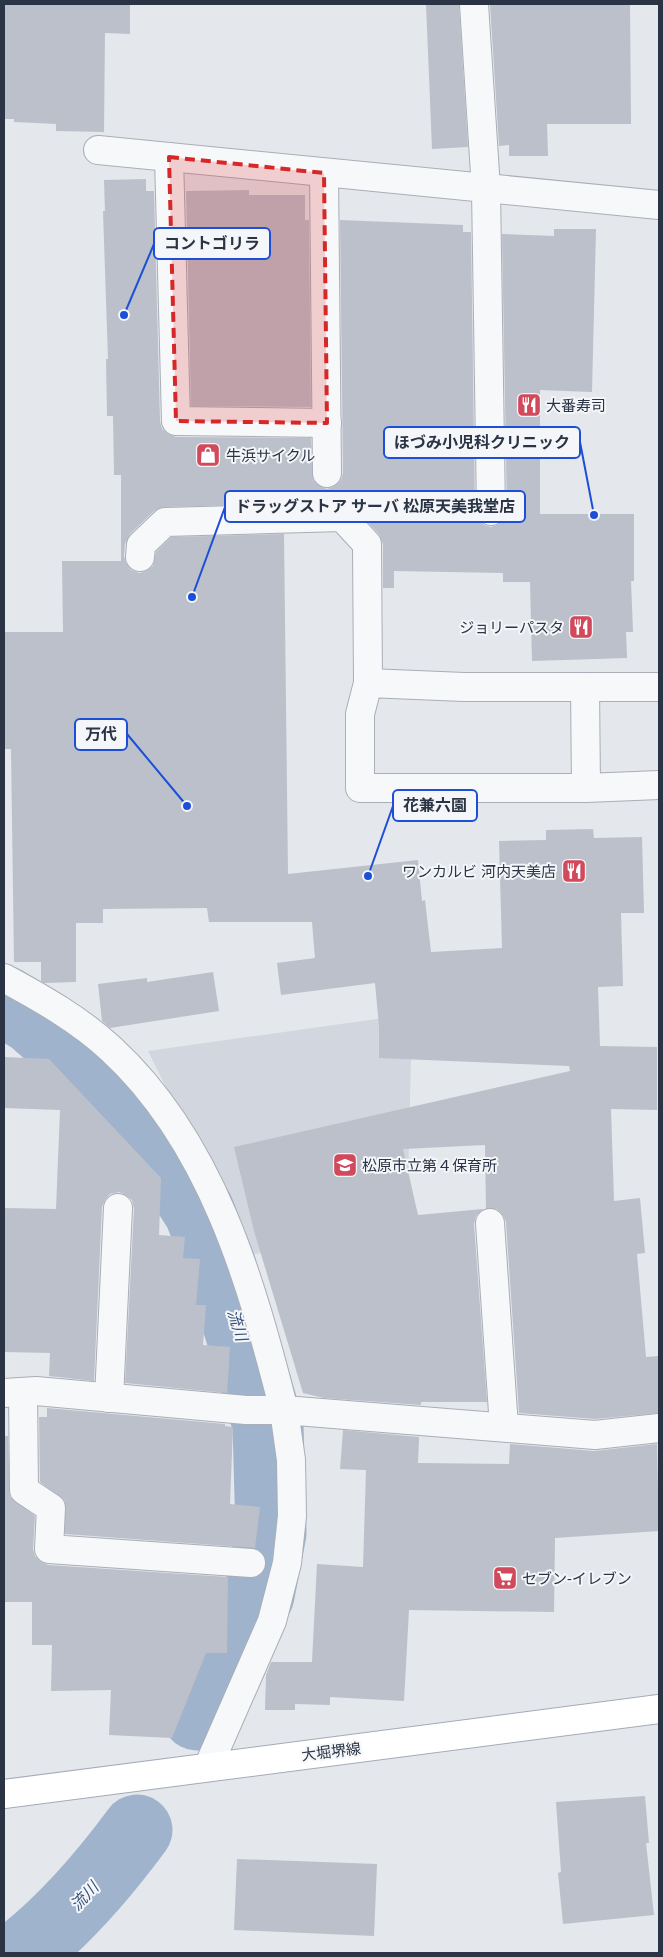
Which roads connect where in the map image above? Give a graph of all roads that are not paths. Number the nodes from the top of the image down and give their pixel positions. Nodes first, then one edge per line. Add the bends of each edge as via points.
1 (474, 4) edge
2 (98, 150) dead end
3 (169, 157) junction
4 (324, 173) junction
5 (486, 189) junction
6 (659, 205) edge
7 (327, 423) junction
8 (327, 472) dead end
9 (491, 511) dead end
10 (140, 557) dead end
11 (368, 683) junction
12 (585, 687) junction
13 (659, 687) edge
14 (659, 785) edge
15 (586, 788) junction
16 (4, 978) edge
17 (118, 1208) dead end
18 (490, 1223) dead end
19 (13, 1392) edge
20 (109, 1398) junction
21 (268, 1410) junction
22 (504, 1427) junction
23 (659, 1428) edge
24 (250, 1563) dead end
25 (659, 1709) edge
26 (208, 1767) junction
27 (4, 1794) edge

1 - 5 street
2 - 3 street
3 - 4 street
3 - 7 street via 176,421
4 - 5 street
4 - 7 street
5 - 6 street
5 - 9 street
7 - 8 street
10 - 11 street via 141,545 165,522 342,517 367,544
11 - 12 street
11 - 15 street via 360,714 360,788
12 - 13 street
12 - 15 street
14 - 15 street
16 - 21 street via 46,1001 111,1048 159,1100 203,1173 235,1245 262,1324
17 - 20 street
18 - 22 street
19 - 20 street
19 - 24 street via 24,1490 51,1508 49,1549
20 - 21 street
21 - 22 street
21 - 26 street via 291,1460 292,1516 287,1563 272,1621
22 - 23 street via 595,1435
25 - 26 main road, 大堀堺線
26 - 27 main road, 大堀堺線

